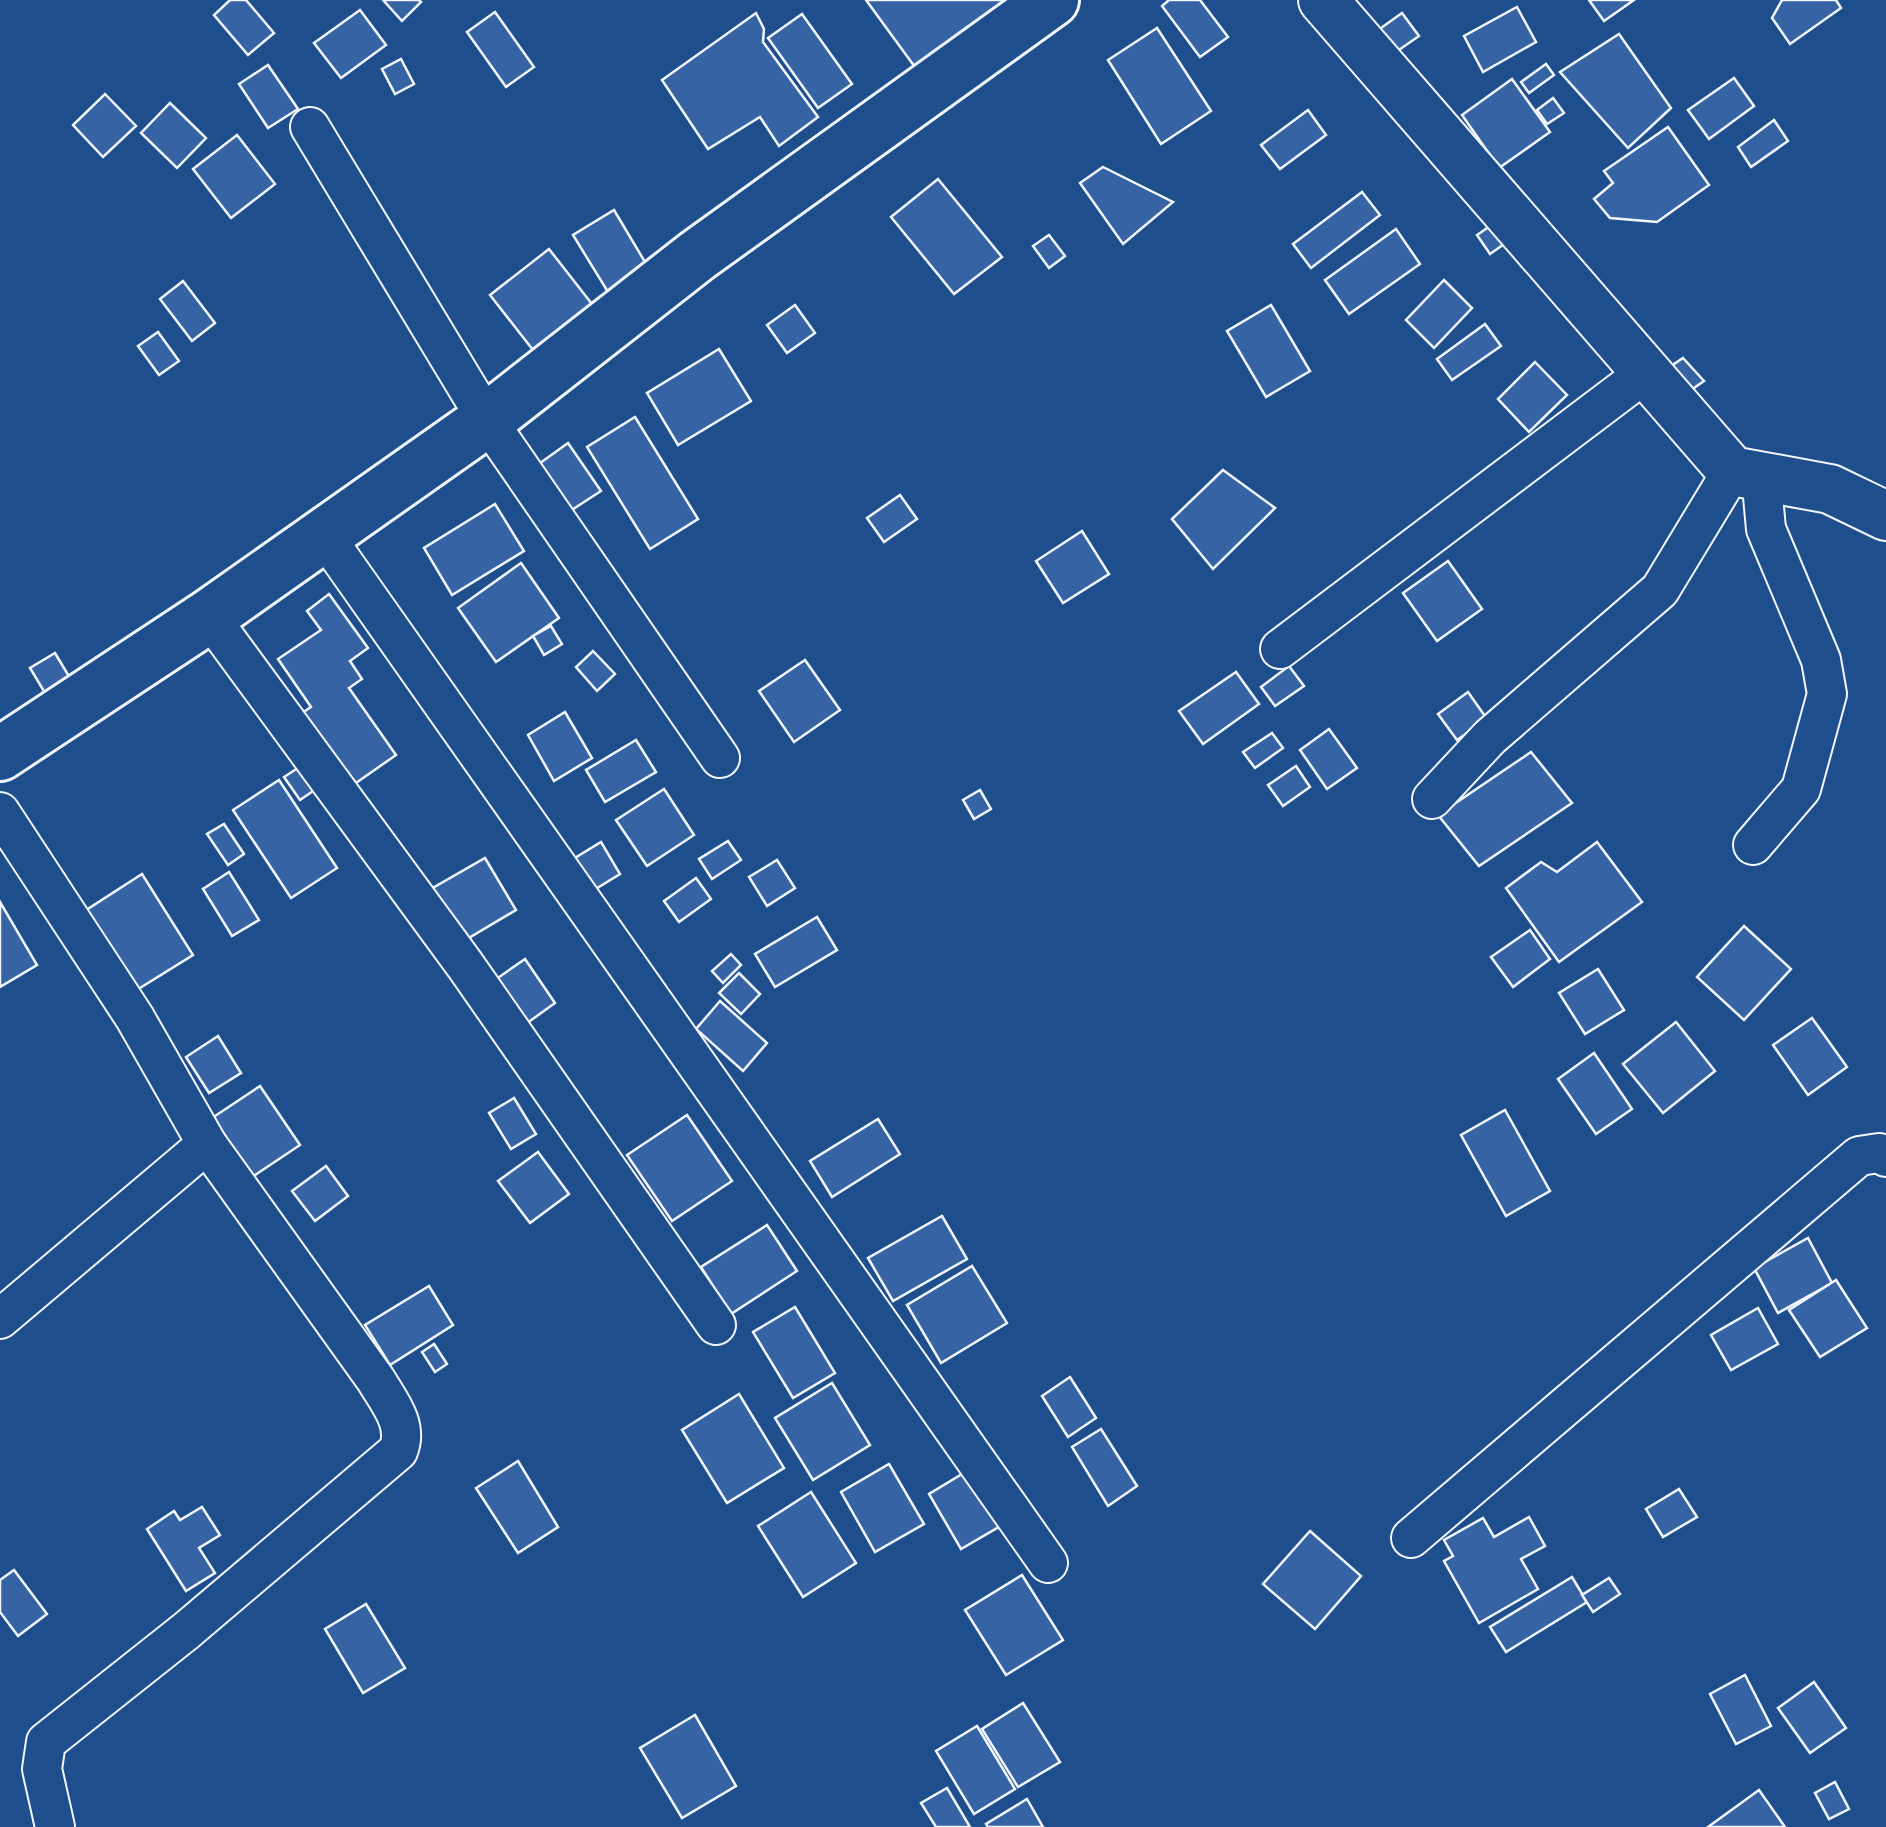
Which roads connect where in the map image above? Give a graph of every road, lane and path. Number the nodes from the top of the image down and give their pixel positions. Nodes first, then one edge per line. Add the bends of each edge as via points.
1 (1052, 0) edge
2 (1323, 0) edge
3 (310, 127) dead end
4 (1644, 374) junction
5 (487, 420) junction
6 (1746, 473) junction
7 (1886, 516) edge
8 (324, 535) junction
9 (210, 616) junction
10 (1280, 649) dead end
11 (0, 754) edge
12 (720, 758) dead end
13 (1432, 799) dead end
14 (0, 812) edge
15 (1753, 845) dead end
16 (207, 1144) junction
17 (1886, 1157) edge
18 (0, 1319) edge
19 (716, 1325) dead end
20 (1411, 1538) dead end
21 (1048, 1563) dead end
22 (55, 1827) edge

1 - 5 main road via 698,256
2 - 4 street
3 - 5 street
4 - 6 street
4 - 10 street
5 - 8 main road
5 - 12 street
6 - 7 street via 1830,489
6 - 13 street via 1660,590 1490,738
6 - 15 street via 1821,660 1827,694 1800,789
8 - 9 main road
8 - 21 street
9 - 11 main road
9 - 19 street
14 - 16 street via 135,1018
16 - 18 street
16 - 22 street via 376,1380 403,1440 186,1631 46,1742 42,1769
17 - 20 street via 1859,1156

